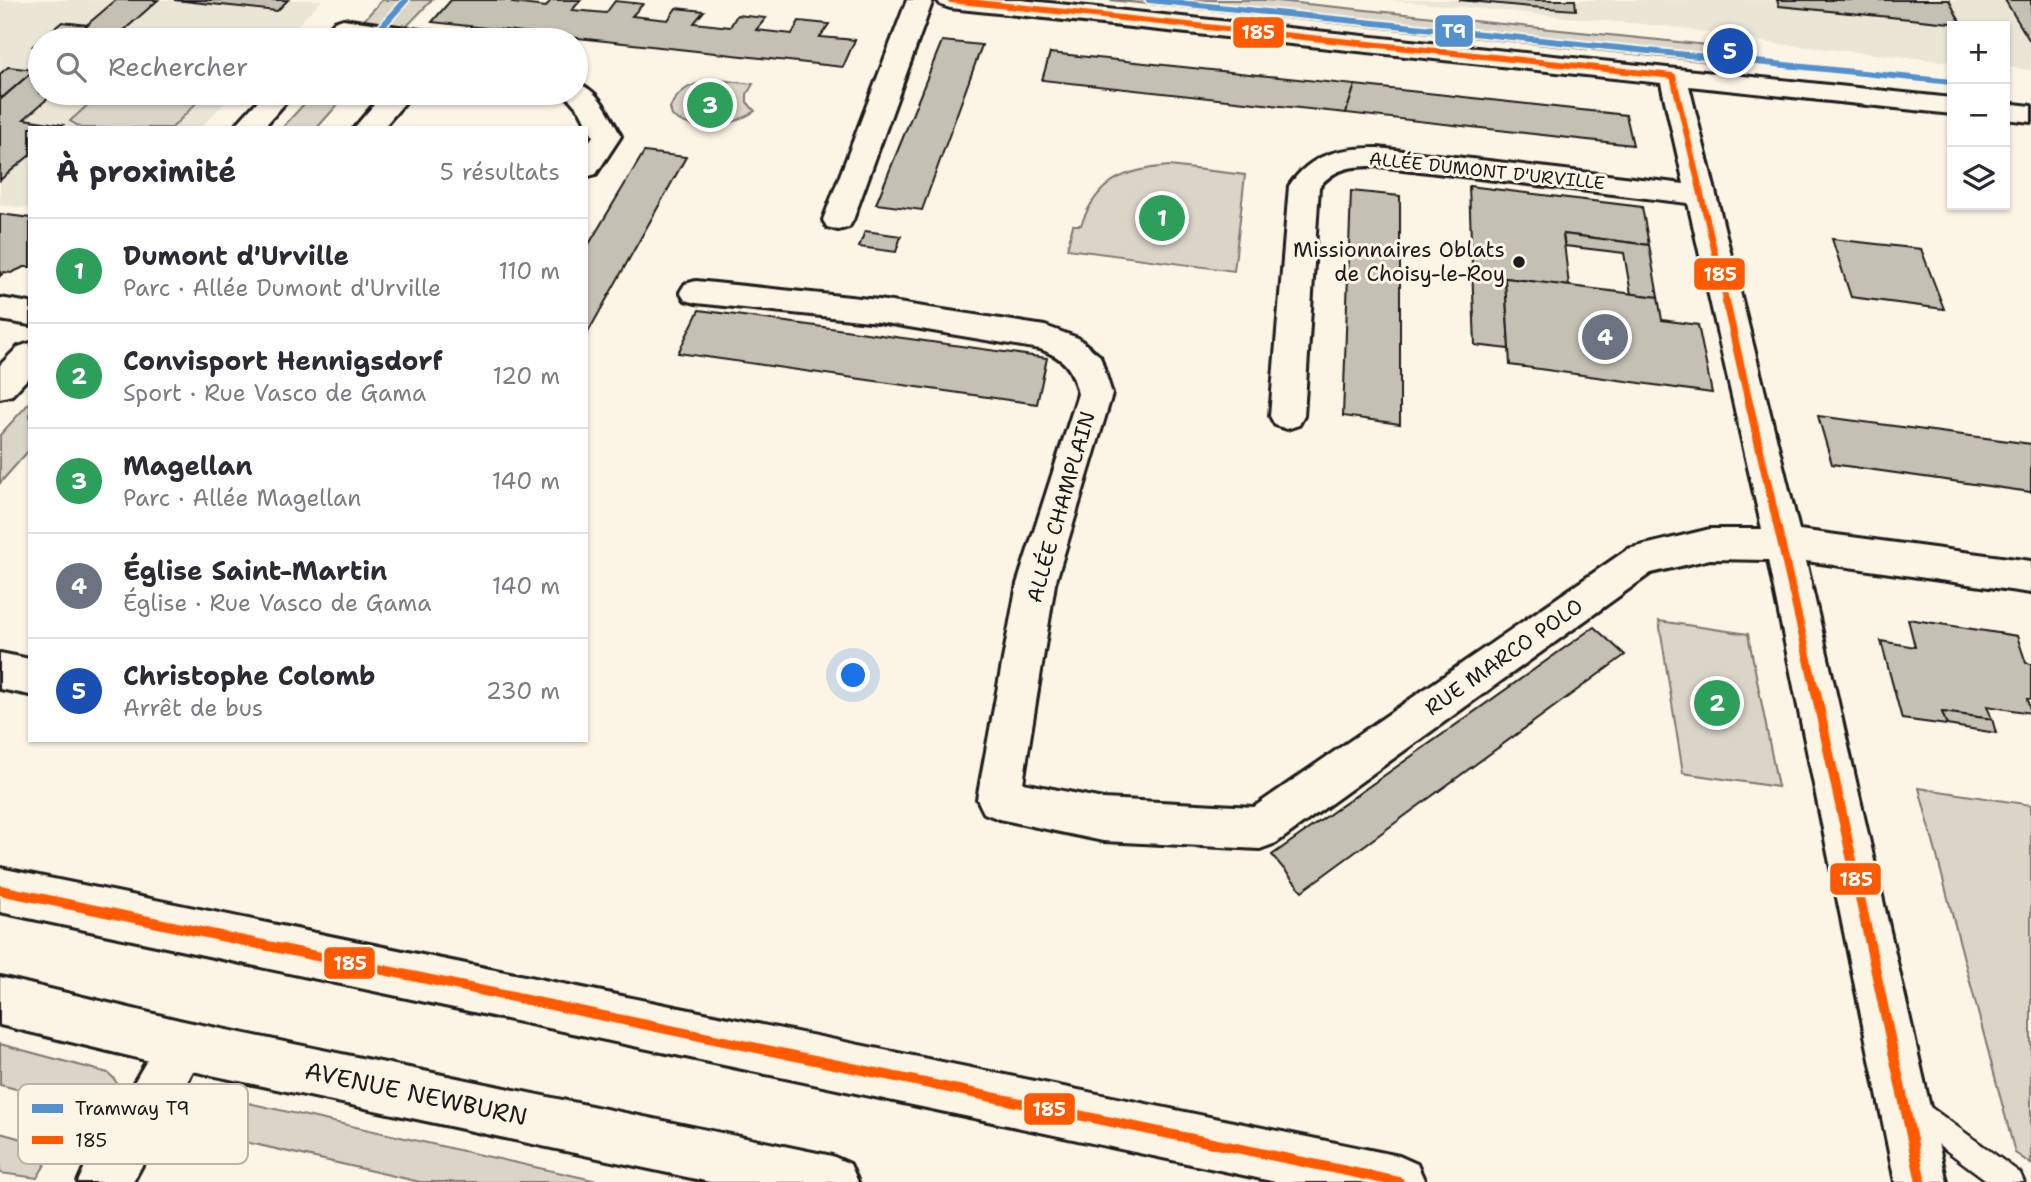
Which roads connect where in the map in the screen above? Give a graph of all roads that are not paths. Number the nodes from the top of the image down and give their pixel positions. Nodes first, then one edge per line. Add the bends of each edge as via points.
1 (920, 0) edge
2 (950, 0) edge
3 (344, 25) edge
4 (362, 28) edge
5 (1673, 76) junction
6 (588, 104) edge
7 (269, 105) edge
8 (388, 105) edge
9 (1947, 105) edge
10 (2010, 112) edge
11 (2031, 114) edge
12 (249, 126) edge
13 (370, 126) edge
14 (588, 165) edge
15 (1700, 195) junction
16 (838, 219) dead end
17 (696, 292) dead end
18 (0, 309) edge
19 (28, 314) edge
20 (28, 357) edge
21 (0, 386) edge
22 (1287, 416) dead end
23 (1784, 544) junction
24 (2031, 577) edge
25 (0, 671) edge
26 (28, 677) edge
27 (999, 799) joint
28 (0, 890) edge
29 (0, 1001) edge
30 (183, 1045) junction
31 (161, 1084) edge
32 (1905, 1104) junction
33 (114, 1164) edge
34 (104, 1182) edge
35 (832, 1182) edge
36 (1399, 1182) edge
37 (1921, 1182) edge
38 (2011, 1182) edge

1 - 16 street
2 - 5 street
3 - 4 street
5 - 9 street
5 - 15 street
6 - 14 street via 607,136
7 - 12 street
8 - 13 street
10 - 11 street
15 - 22 street, ALLÉE DUMONT D'URVILLE via 1378,157 1345,157 1315,170 1304,186
15 - 23 street
17 - 27 street, ALLÉE CHAMPLAIN via 878,311 1045,338 1066,346 1088,365 1095,394 1036,584
18 - 19 street
20 - 21 street
23 - 24 street, RUE MARCO POLO
23 - 27 street, RUE MARCO POLO via 1710,544 1641,560 1260,828 1103,820
23 - 32 street
25 - 26 street
28 - 36 street
29 - 30 street, AVENUE NEWBURN
30 - 31 street
30 - 35 street, AVENUE NEWBURN
32 - 37 street
32 - 38 lane
33 - 34 street

